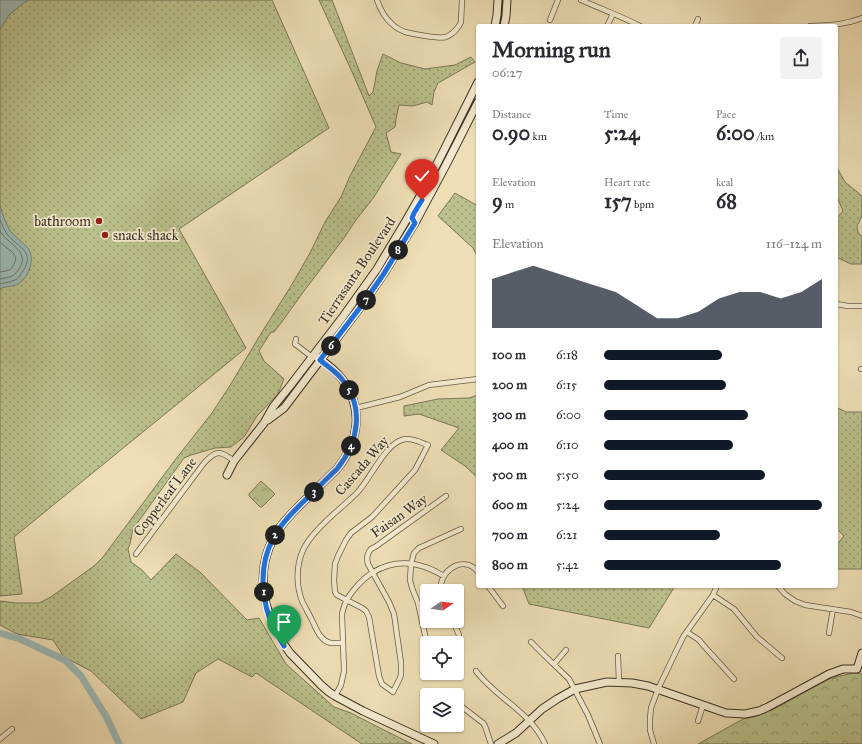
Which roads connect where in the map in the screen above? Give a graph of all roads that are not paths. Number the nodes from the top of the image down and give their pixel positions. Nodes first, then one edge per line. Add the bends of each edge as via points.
1 (377, 0) edge
2 (462, 0) edge
3 (498, 0) edge
4 (507, 0) edge
5 (558, 0) edge
6 (581, 0) edge
7 (613, 14) junction
8 (862, 18) edge
9 (698, 19) dead end
10 (550, 20) dead end
11 (495, 24) edge
12 (504, 24) edge
13 (608, 24) edge
14 (636, 24) edge
15 (696, 24) edge
16 (834, 24) edge
17 (476, 86) edge
18 (476, 106) edge
19 (422, 191) junction
20 (415, 223) junction
21 (838, 304) edge
22 (862, 306) edge
23 (296, 339) dead end
24 (313, 356) junction
25 (320, 360) junction
26 (476, 379) edge
27 (356, 408) junction
28 (264, 423) junction
29 (234, 461) junction
30 (227, 475) dead end
31 (446, 496) dead end
32 (462, 529) dead end
33 (136, 554) dead end
34 (411, 564) junction
35 (476, 569) edge
36 (372, 572) junction
37 (444, 576) junction
38 (441, 584) edge
39 (490, 588) edge
40 (716, 588) edge
41 (780, 588) edge
42 (713, 595) junction
43 (346, 600) junction
44 (503, 606) dead end
45 (833, 609) junction
46 (862, 616) edge
47 (456, 628) edge
48 (687, 632) junction
49 (829, 633) dead end
50 (425, 636) edge
51 (459, 636) dead end
52 (531, 642) dead end
53 (343, 643) junction
54 (566, 650) dead end
55 (862, 653) edge
56 (618, 656) dead end
57 (782, 658) dead end
58 (554, 664) junction
59 (860, 669) edge
60 (476, 671) dead end
61 (734, 679) dead end
62 (619, 682) junction
63 (575, 689) junction
64 (658, 689) junction
65 (335, 696) junction
66 (703, 705) junction
67 (464, 709) edge
68 (530, 720) junction
69 (698, 721) dead end
70 (12, 729) dead end
71 (0, 739) edge
72 (434, 744) edge
73 (491, 744) edge
74 (498, 744) edge
75 (545, 744) edge
76 (600, 744) edge
77 (654, 744) edge

1 - 2 street via 385,17 399,29 440,38 452,33 460,25
3 - 11 street
4 - 12 street
5 - 10 street
6 - 7 street
7 - 13 street
7 - 14 street
8 - 16 street
9 - 15 street
17 - 19 street, Tierrasanta Boulevard
18 - 20 street, Tierrasanta Boulevard
19 - 20 street via 422,200 412,218
19 - 24 street, Tierrasanta Boulevard via 377,269
20 - 25 street, Tierrasanta Boulevard via 383,275
21 - 22 street
23 - 24 street via 295,344
24 - 25 street
24 - 28 street, Tierrasanta Boulevard via 273,407
25 - 27 street via 342,378
25 - 28 street, Tierrasanta Boulevard via 284,408
26 - 27 street via 429,385
27 - 65 street via 352,445 337,469 285,521 267,551 264,567 264,593 275,630 290,653
28 - 29 street, Tierrasanta Boulevard
29 - 30 street, Tierrasanta Boulevard
29 - 33 street, Copperleaf Lane via 219,452 211,456
31 - 36 street, Faisan Way via 373,547 367,560
32 - 34 street via 419,548 414,553
34 - 36 street via 386,566
34 - 37 street via 426,567
34 - 50 street via 410,580
35 - 37 street via 467,564 459,564 452,567
36 - 43 street via 364,577
36 - 43 street, Faisan Way via 394,614 401,674 393,692 382,684 378,676 366,611
37 - 38 street
39 - 44 street
40 - 42 street
41 - 45 street via 795,601
42 - 48 street
42 - 57 street via 734,609 757,637
43 - 53 street via 342,614
43 - 53 street, Cascada Way via 335,592 335,564 346,540 415,470 428,445 405,439 390,448 358,493 336,511 310,538 303,550 298,576 302,601 321,636 331,643
45 - 46 street
45 - 49 street
47 - 51 street
48 - 61 street via 699,640
48 - 64 street
52 - 58 street
53 - 65 street via 344,671
54 - 58 street
55 - 59 street
56 - 62 street
58 - 63 street via 569,678
59 - 66 street via 842,669 829,674 759,711 745,714 726,713
60 - 68 street
62 - 63 street via 606,682
62 - 64 street
63 - 68 street via 542,709
63 - 76 street
64 - 66 street
64 - 77 street via 650,719
65 - 72 street
66 - 69 street
67 - 73 street via 485,726
68 - 74 street
68 - 75 street
70 - 71 street

